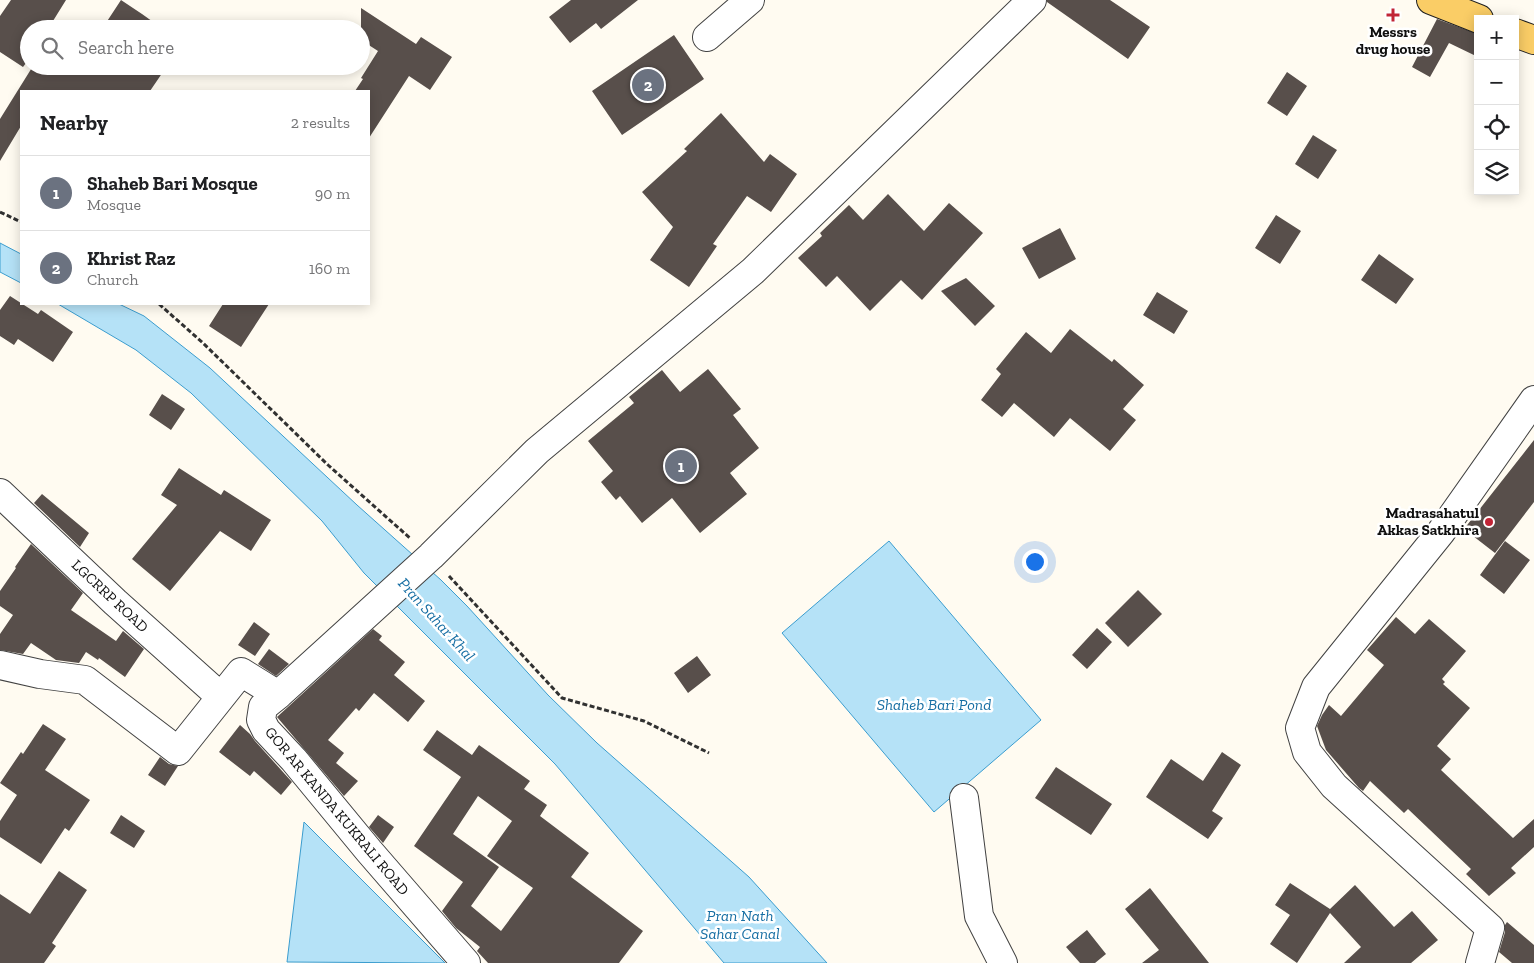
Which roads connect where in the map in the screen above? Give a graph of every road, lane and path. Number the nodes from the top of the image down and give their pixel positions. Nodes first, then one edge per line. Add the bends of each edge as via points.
1 (750, 0) edge
2 (1032, 0) edge
3 (1431, 0) edge
4 (1474, 17) edge
5 (1519, 34) edge
6 (707, 37) dead end
7 (1534, 40) edge
8 (0, 212) edge
9 (20, 222) edge
10 (1534, 400) edge
11 (0, 493) edge
12 (0, 664) edge
13 (278, 695) junction
14 (221, 697) junction
15 (964, 798) dead end
16 (466, 963) edge
17 (1003, 963) edge
18 (1480, 963) edge

1 - 6 street
2 - 13 street, GOR AR KANDA KUKRALI ROAD via 753,271 537,451 429,559
3 - 4 main road
5 - 7 main road
8 - 9 path
10 - 18 street via 1441,532 1316,687 1300,728 1307,752 1334,786 1490,928
11 - 14 street, LGCRRP ROAD
12 - 14 street via 85,680 178,751
13 - 14 street via 241,672
13 - 16 street, GOR AR KANDA KUKRALI ROAD via 264,707 260,720 266,730
15 - 17 street via 979,916

